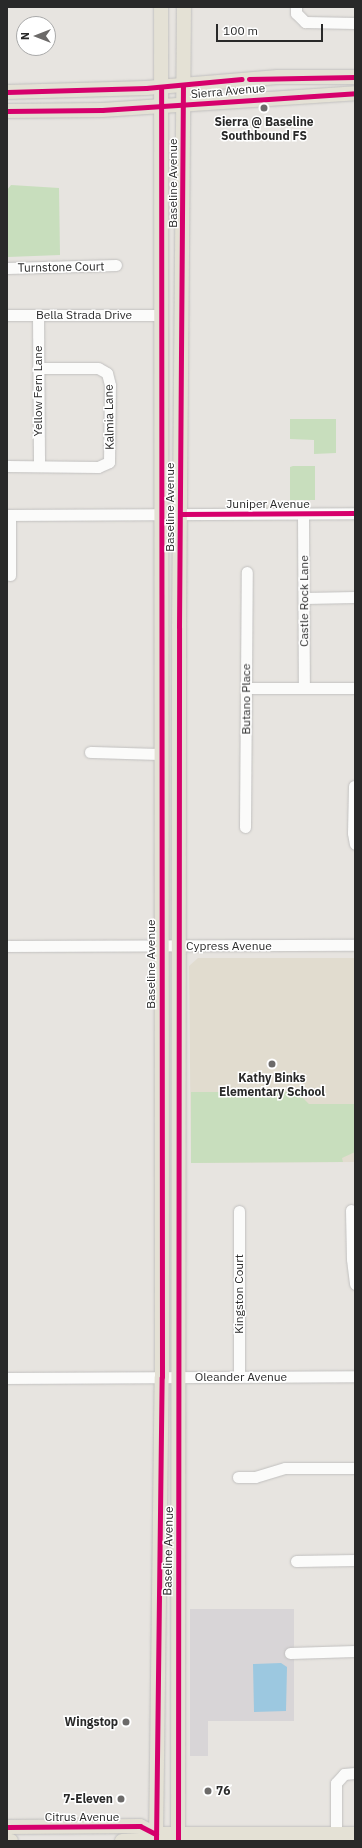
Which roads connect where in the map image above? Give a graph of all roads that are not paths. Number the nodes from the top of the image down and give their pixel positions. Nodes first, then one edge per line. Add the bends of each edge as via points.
1 (161, 7) edge
2 (184, 7) edge
3 (296, 7) edge
4 (355, 23) edge
5 (355, 77) edge
6 (183, 85) junction
7 (161, 87) junction
8 (7, 92) edge
9 (355, 93) edge
10 (183, 104) junction
11 (161, 106) junction
12 (7, 111) edge
13 (116, 266) dead end
14 (7, 268) edge
15 (7, 315) edge
16 (38, 315) junction
17 (161, 315) junction
18 (38, 368) junction
19 (7, 466) edge
20 (39, 466) junction
21 (161, 514) junction
22 (180, 514) junction
23 (303, 514) junction
24 (355, 514) edge
25 (9, 515) edge
26 (246, 572) dead end
27 (10, 575) dead end
28 (305, 598) junction
29 (355, 598) edge
30 (246, 688) junction
31 (304, 688) junction
32 (355, 688) edge
33 (90, 752) dead end
34 (161, 754) junction
35 (354, 786) dead end
36 (245, 827) dead end
37 (355, 844) edge
38 (355, 945) edge
39 (7, 946) edge
40 (161, 946) junction
41 (179, 946) junction
42 (351, 1210) dead end
43 (239, 1211) dead end
44 (355, 1284) edge
45 (355, 1376) edge
46 (162, 1377) junction
47 (180, 1377) junction
48 (239, 1377) junction
49 (7, 1378) edge
50 (355, 1468) edge
51 (238, 1477) dead end
52 (355, 1560) edge
53 (296, 1561) dead end
54 (355, 1651) edge
55 (290, 1653) dead end
56 (355, 1773) edge
57 (7, 1827) edge
58 (355, 1834) edge
59 (336, 1837) edge
60 (156, 1838) edge
61 (178, 1838) edge
62 (7, 1841) edge
63 (11, 1841) edge
64 (122, 1841) edge

1 - 7 main road, Baseline Avenue
2 - 6 main road, Baseline Avenue
3 - 4 street via 299,18 314,23
5 - 6 main road, Sierra Avenue via 278,77
6 - 7 main road, Sierra Avenue
6 - 10 main road, Baseline Avenue
7 - 8 main road, Sierra Avenue
7 - 11 main road, Baseline Avenue
9 - 10 main road, Sierra Avenue
10 - 11 main road, Sierra Avenue
10 - 22 main road, Baseline Avenue
11 - 12 main road, Sierra Avenue
11 - 17 main road, Baseline Avenue
13 - 14 street, Turnstone Court
15 - 16 street, Bella Strada Drive
16 - 17 street, Bella Strada Drive
16 - 18 street, Yellow Fern Lane
17 - 21 main road, Baseline Avenue
18 - 20 street, Yellow Fern Lane
18 - 20 street, Kalmia Lane via 98,368 107,373 110,385 109,462 98,467
19 - 20 street
21 - 22 street, Juniper Avenue
21 - 25 street, Juniper Avenue
21 - 34 main road, Baseline Avenue
22 - 23 street, Juniper Avenue
22 - 41 main road, Baseline Avenue
23 - 24 street, Juniper Avenue
23 - 28 street, Castle Rock Lane
25 - 27 street
26 - 30 street, Butano Place
28 - 29 street
28 - 31 street, Castle Rock Lane
30 - 31 street
30 - 36 street, Butano Place
31 - 32 street
33 - 34 street
34 - 40 main road, Baseline Avenue
35 - 37 street via 352,833
38 - 41 street, Cypress Avenue
39 - 40 street, Cypress Avenue
40 - 41 street, Cypress Avenue
40 - 46 main road, Baseline Avenue
41 - 47 main road, Baseline Avenue
42 - 44 street via 352,1266
43 - 48 street, Kingston Court
45 - 48 street, Oleander Avenue
46 - 47 street, Oleander Avenue
46 - 49 street, Oleander Avenue
46 - 60 main road, Baseline Avenue
47 - 48 street, Oleander Avenue
47 - 61 main road, Baseline Avenue
50 - 51 street via 284,1468 255,1477
52 - 53 street
54 - 55 street
56 - 59 street via 344,1774 336,1783
57 - 60 main road, Citrus Avenue via 140,1826
58 - 59 main road, Citrus Avenue
59 - 61 main road, Citrus Avenue
60 - 61 main road, Citrus Avenue
60 - 64 main road, Citrus Avenue
62 - 63 main road

